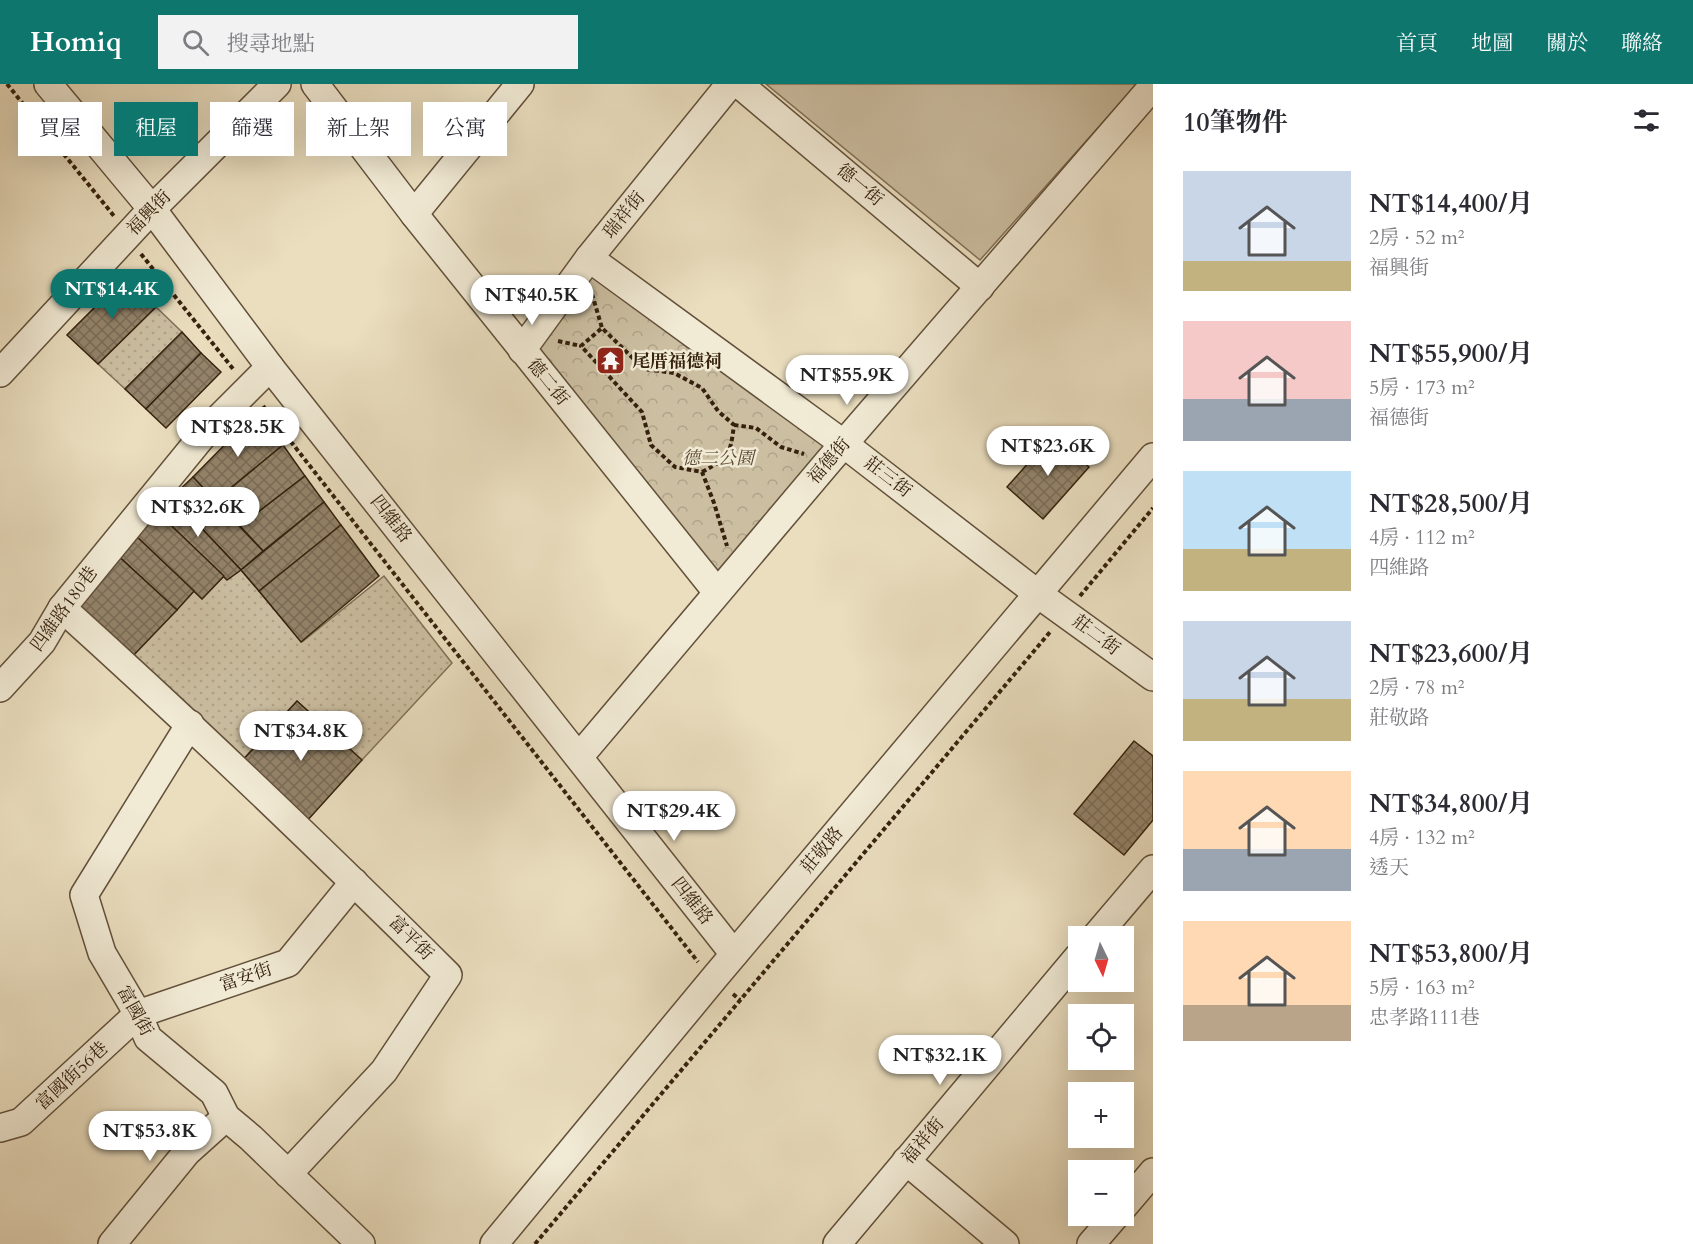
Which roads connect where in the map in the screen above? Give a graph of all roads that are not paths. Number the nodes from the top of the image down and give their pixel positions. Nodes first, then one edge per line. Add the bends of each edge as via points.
1 (48, 84) edge
2 (277, 84) edge
3 (315, 84) edge
4 (520, 84) edge
5 (730, 84) edge
6 (739, 84) edge
7 (1153, 86) edge
8 (152, 209) junction
9 (414, 214) junction
10 (590, 258) junction
11 (980, 287) junction
12 (522, 350) junction
13 (270, 367) junction
14 (0, 373) edge
15 (836, 453) junction
16 (1153, 457) edge
17 (726, 582) junction
18 (1038, 594) junction
19 (62, 608) junction
20 (1153, 677) edge
21 (0, 688) edge
22 (190, 724) junction
23 (579, 757) junction
24 (1153, 869) edge
25 (354, 882) junction
26 (1105, 926) edge
27 (734, 954) junction
28 (1068, 969) edge
29 (138, 1014) junction
30 (226, 1117) junction
31 (0, 1128) edge
32 (906, 1161) junction
33 (1153, 1172) edge
34 (288, 1174) junction
35 (1134, 1194) edge
36 (1107, 1226) edge
37 (112, 1244) edge
38 (361, 1244) edge
39 (494, 1244) edge
40 (837, 1244) edge
41 (1005, 1244) edge
42 (1091, 1244) edge

1 - 8 street, 四維路
2 - 8 street, 福興街
3 - 9 street, 德二街
4 - 9 street
5 - 10 street, 瑞祥街
6 - 11 street, 德一街
7 - 11 street, 福德街
8 - 13 street, 四維路
8 - 14 street, 福興街
9 - 12 street, 德二街
10 - 12 street, 瑞祥街
10 - 15 street, 莊三街
11 - 15 street, 福德街
12 - 17 street, 德二街
13 - 19 street, 四維路180巷 via 209,428
13 - 23 street, 四維路
15 - 17 street, 福德街
15 - 18 street, 莊三街
16 - 18 street, 莊敬路
17 - 23 street, 福德街
18 - 20 street, 莊二街
18 - 27 street, 莊敬路
19 - 21 street, 四維路180巷 via 42,642
19 - 22 street, 富平街
22 - 25 street, 富平街
22 - 29 street, 富國街 via 84,895 102,953
23 - 27 street, 四維路
24 - 26 street
25 - 29 street, 富安街 via 288,963
25 - 34 street, 富平街 via 448,975 384,1071
27 - 39 street, 莊敬路
28 - 32 street, 福祥街
29 - 30 street, 富國街 via 148,1038 214,1093
29 - 31 street, 富國街56巷 via 21,1122
30 - 34 street, 富國街
30 - 37 street via 187,1152
32 - 40 street, 福祥街
32 - 41 street
33 - 35 street
34 - 38 street, 富國街
36 - 42 street

